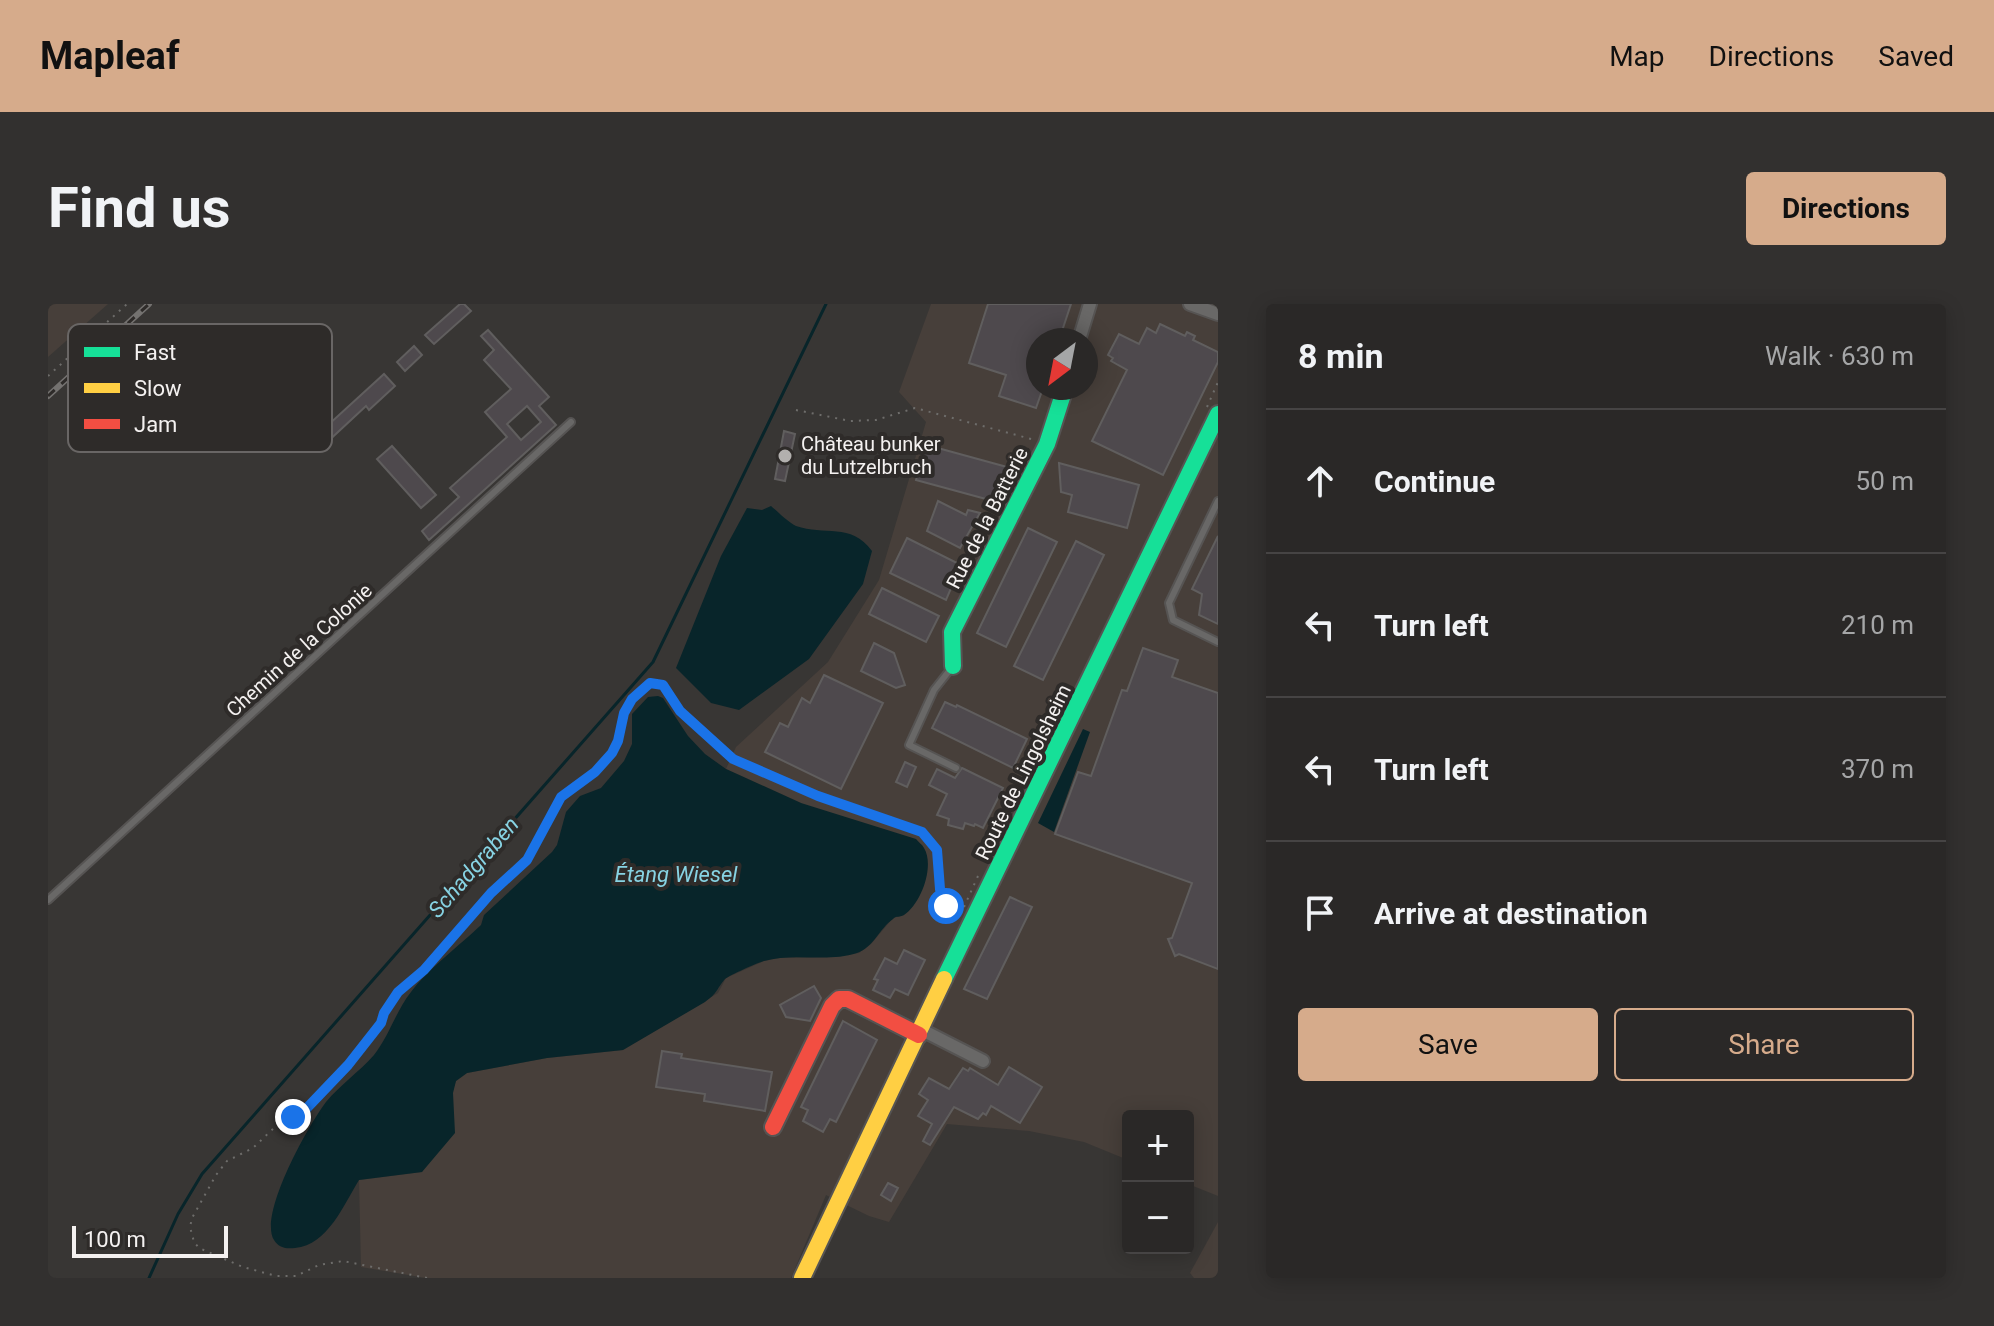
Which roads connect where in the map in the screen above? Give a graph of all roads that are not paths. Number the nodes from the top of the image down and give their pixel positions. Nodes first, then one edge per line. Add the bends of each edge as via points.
1 (1090, 304) edge
2 (1190, 304) edge
3 (1218, 314) edge
4 (1083, 328) edge
5 (1061, 400) edge
6 (1218, 414) edge
7 (571, 422) dead end
8 (1218, 501) edge
9 (1218, 642) edge
10 (953, 666) joint
11 (956, 768) dead end
12 (48, 900) edge
13 (920, 1032) junction
14 (983, 1061) dead end
15 (773, 1127) dead end
16 (802, 1278) edge

1 - 4 street
2 - 3 street
5 - 10 main road, Rue de la Batterie via 1047,444 952,632
6 - 13 main road, Route de Lingolsheim
7 - 12 lane, Chemin de la Colonie
8 - 9 lane via 1169,603 1173,620
10 - 11 lane via 934,690 909,745
13 - 14 street
13 - 15 main road via 839,999
13 - 16 main road, Route de Lingolsheim

